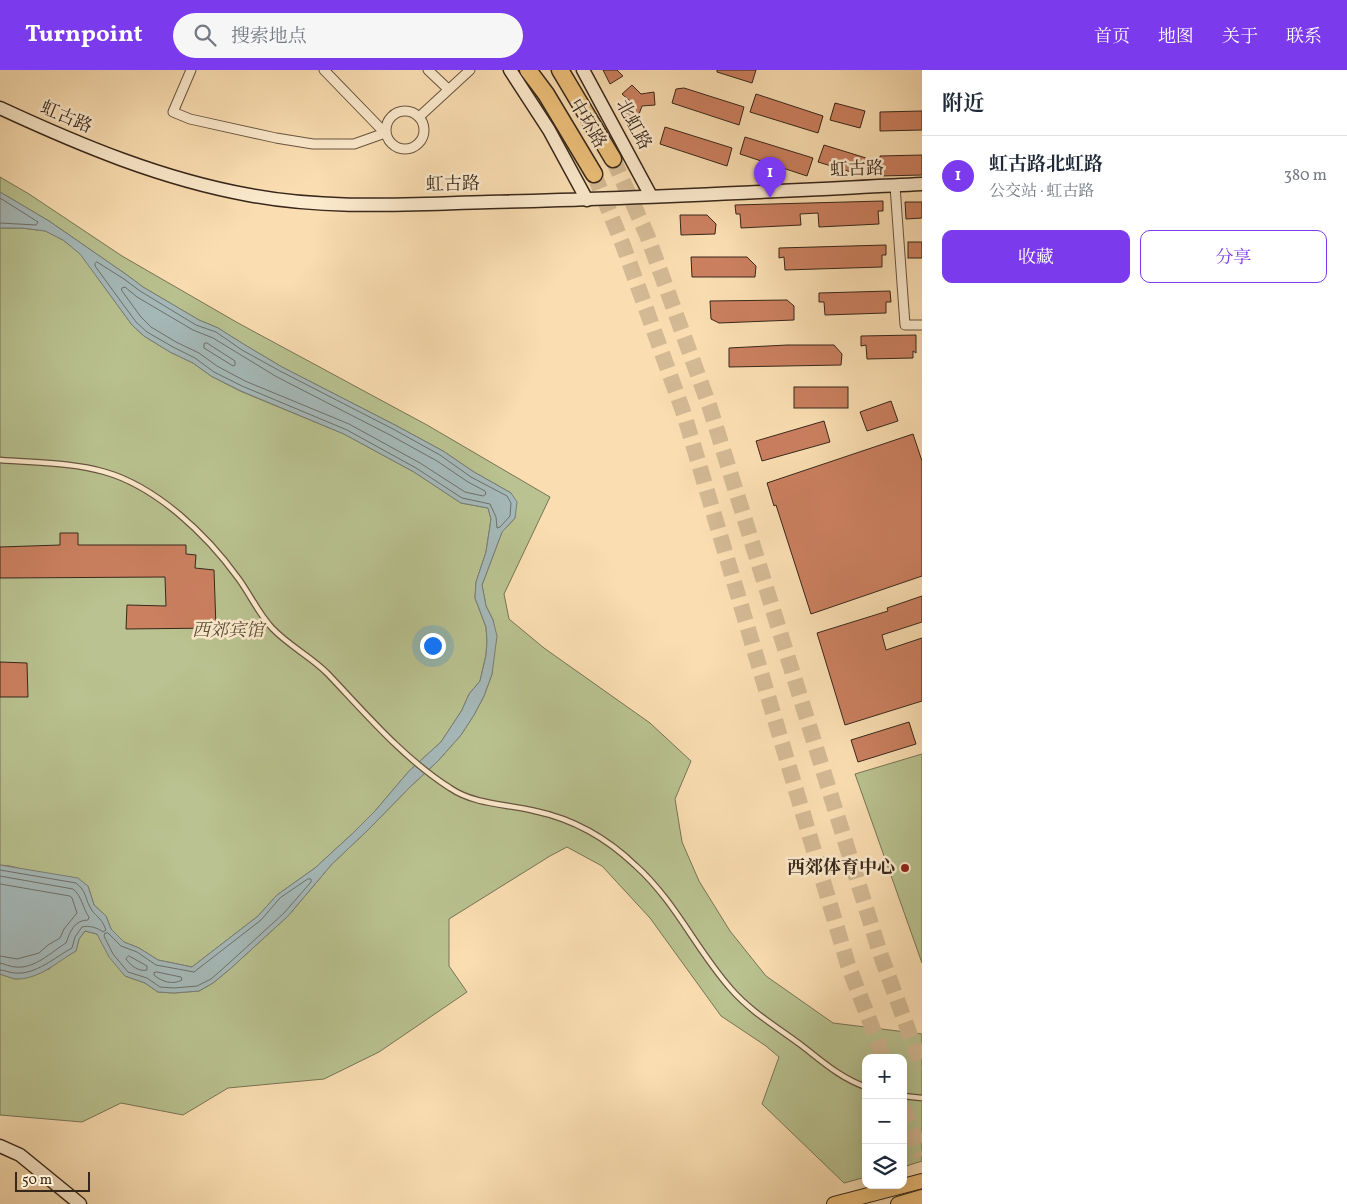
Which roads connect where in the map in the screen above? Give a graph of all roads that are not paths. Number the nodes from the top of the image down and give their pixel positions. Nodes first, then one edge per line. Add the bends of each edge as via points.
1 (191, 70) edge
2 (324, 70) edge
3 (428, 70) edge
4 (470, 70) edge
5 (510, 70) edge
6 (528, 70) edge
7 (560, 70) edge
8 (583, 70) edge
9 (448, 89) junction
10 (0, 108) edge
11 (419, 117) junction
12 (386, 133) junction
13 (613, 159) tunnel mouth
14 (594, 174) tunnel mouth
15 (922, 184) edge
16 (895, 186) junction
17 (651, 196) junction
18 (587, 200) junction
19 (922, 325) edge
20 (0, 460) edge
21 (862, 1085) edge
22 (907, 1096) edge
23 (922, 1098) edge
24 (0, 1146) edge
25 (922, 1181) edge
26 (922, 1197) edge
27 (80, 1204) edge
28 (834, 1204) edge
29 (898, 1204) edge

1 - 12 street via 173,112 190,119 313,144 354,144
2 - 12 street
3 - 9 street
4 - 9 street
5 - 18 street via 549,130
6 - 14 highway, 中环路
7 - 13 highway, 中环路
8 - 17 street, 北虹路
9 - 11 street
10 - 18 street, 虹古路 via 56,134 147,169 250,196 369,204
11 - 12 street via 408,111 396,112 388,121
11 - 12 street via 423,135 410,148 392,144
15 - 16 street, 虹古路
16 - 17 street, 虹古路
16 - 19 street via 905,325
17 - 18 street, 虹古路
20 - 21 lane via 45,462 105,472 152,494 201,533 236,575 271,627 326,672 431,775 466,796 538,811 581,826 620,852 660,891 732,990 838,1074
22 - 23 lane
24 - 27 street via 20,1155
25 - 28 main road
26 - 29 main road

